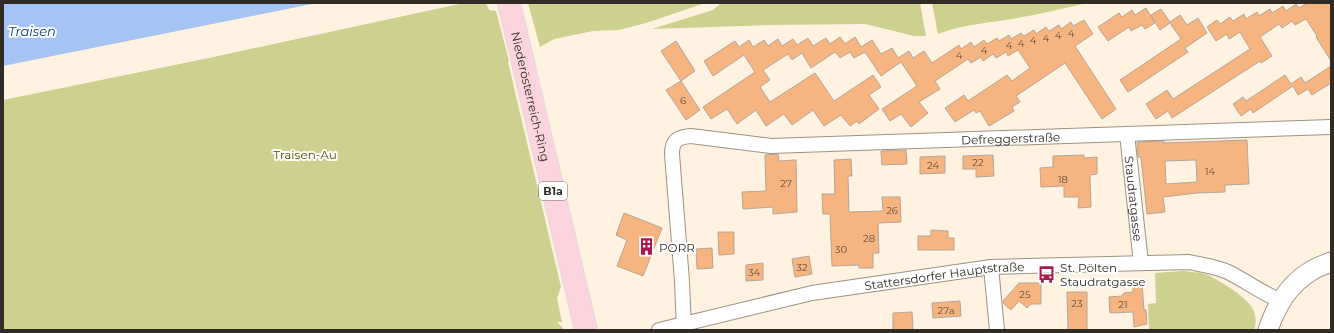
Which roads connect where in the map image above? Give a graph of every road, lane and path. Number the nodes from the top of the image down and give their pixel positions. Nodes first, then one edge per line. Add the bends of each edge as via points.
1 (509, 3) edge
2 (1331, 127) edge
3 (1127, 134) junction
4 (1331, 262) edge
5 (1141, 263) junction
6 (992, 267) junction
7 (1281, 301) junction
8 (684, 327) edge
9 (586, 330) edge
10 (659, 330) edge
11 (997, 330) edge
12 (1268, 330) edge

1 - 9 main road, Niederösterreich-Ring / B1a
2 - 3 street, Defreggerstraße
3 - 5 street, Staudratgasse
3 - 8 street, Defreggerstraße via 771,146 690,136 677,140 672,146
4 - 7 main road via 1311,271 1294,283
5 - 6 street, Stattersdorfer Hauptstraße
5 - 7 street, Stattersdorfer Hauptstraße via 1189,262 1214,267
6 - 8 street, Stattersdorfer Hauptstraße via 812,293
6 - 11 street
7 - 12 main road
8 - 10 street, Stattersdorfer Hauptstraße

